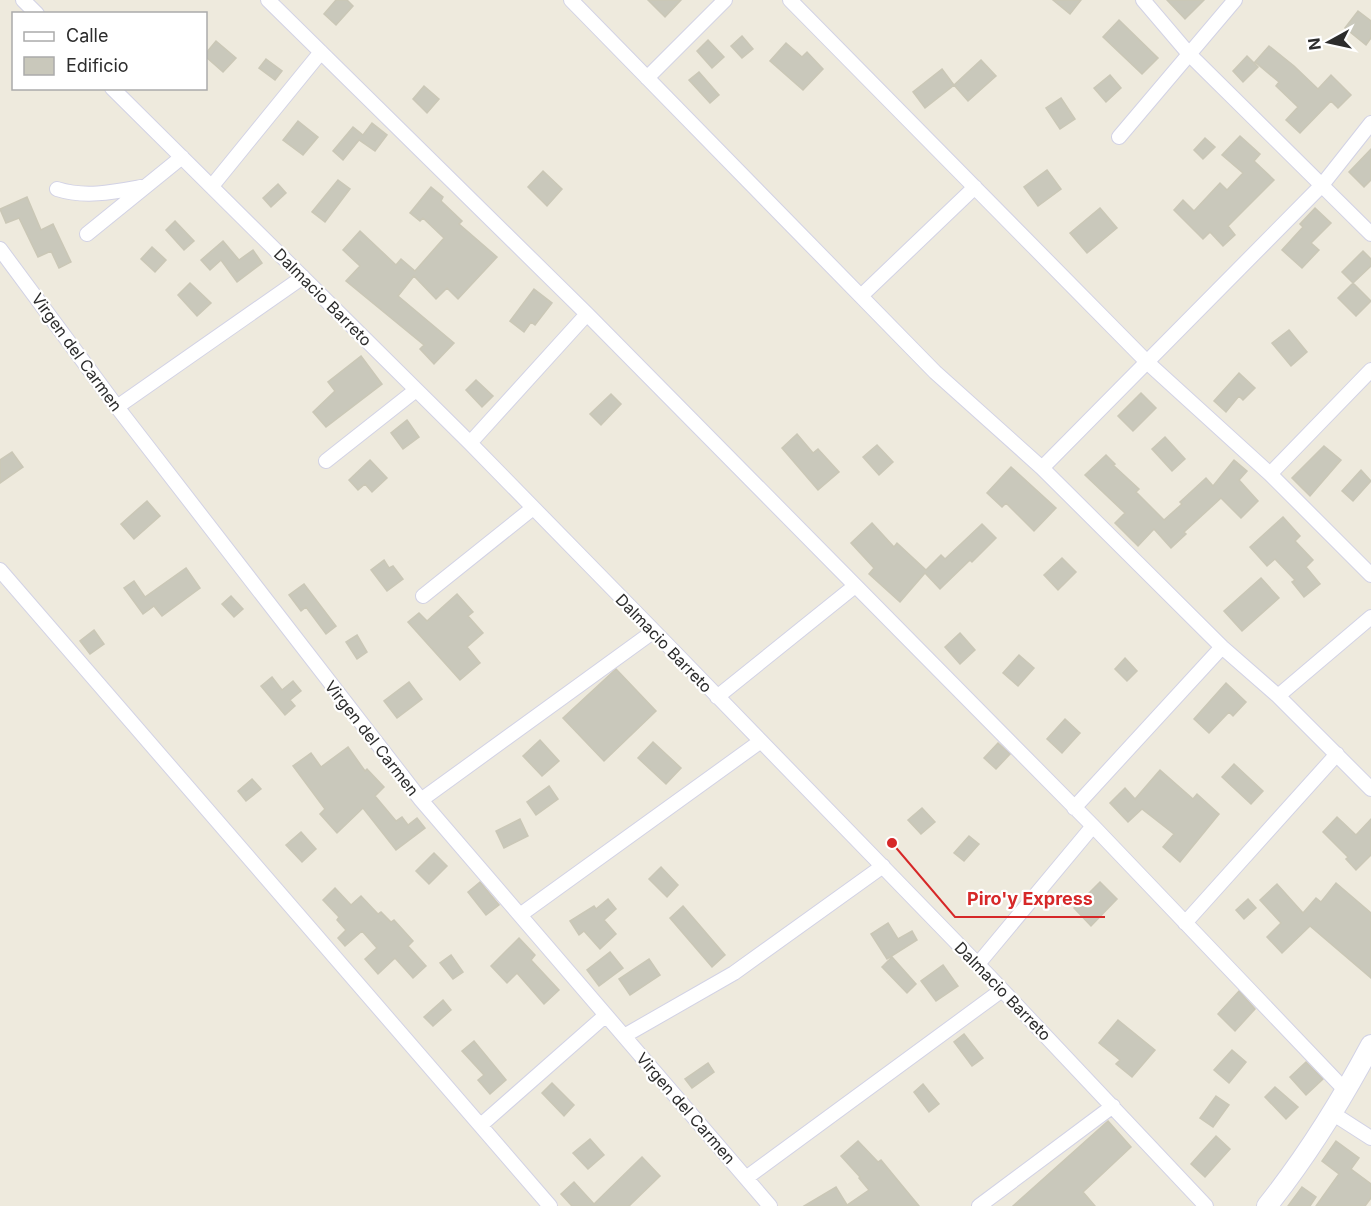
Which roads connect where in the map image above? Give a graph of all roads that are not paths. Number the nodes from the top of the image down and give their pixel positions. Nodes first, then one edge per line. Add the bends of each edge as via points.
1 (23, 0) edge
2 (268, 0) edge
3 (571, 0) edge
4 (725, 0) edge
5 (790, 0) edge
6 (1143, 0) edge
7 (1235, 0) edge
8 (35, 12) edge
9 (321, 52) junction
10 (1189, 54) junction
11 (647, 78) junction
12 (114, 90) edge
13 (1371, 123) edge
14 (1119, 137) dead end
15 (182, 157) junction
16 (1322, 185) junction
17 (212, 186) junction
18 (143, 187) junction
19 (975, 188) junction
20 (57, 189) dead end
21 (87, 234) dead end
22 (1371, 234) edge
23 (0, 249) edge
24 (303, 278) junction
25 (861, 296) junction
26 (587, 314) junction
27 (1148, 363) junction
28 (1371, 370) edge
29 (416, 390) junction
30 (117, 407) junction
31 (470, 443) junction
32 (326, 460) dead end
33 (1042, 468) junction
34 (1269, 474) junction
35 (533, 508) junction
36 (0, 570) edge
37 (1371, 575) edge
38 (855, 586) junction
39 (423, 596) dead end
40 (1371, 617) edge
41 (654, 631) junction
42 (1222, 646) junction
43 (1278, 696) junction
44 (717, 697) junction
45 (761, 741) junction
46 (1336, 754) junction
47 (1371, 789) edge
48 (421, 800) junction
49 (1074, 808) junction
50 (1092, 826) junction
51 (883, 866) junction
52 (520, 915) junction
53 (1185, 923) junction
54 (978, 964) junction
55 (1002, 990) junction
56 (606, 1015) junction
57 (624, 1036) junction
58 (1371, 1045) edge
59 (1347, 1091) junction
60 (1113, 1106) junction
61 (1332, 1113) junction
62 (481, 1125) junction
63 (1371, 1138) edge
64 (746, 1178) junction
65 (550, 1206) edge
66 (770, 1206) edge
67 (979, 1206) edge
68 (1206, 1206) edge
69 (1267, 1206) edge

1 - 8 street
2 - 9 street
3 - 11 street
4 - 11 street
5 - 19 street
6 - 10 street
7 - 10 street
9 - 17 street
9 - 26 street
10 - 14 street
10 - 16 street
11 - 25 street
12 - 15 street, Dalmacio Barreto
13 - 16 street
15 - 17 street, Dalmacio Barreto
15 - 18 street
16 - 22 street
16 - 27 street
17 - 24 street, Dalmacio Barreto
18 - 20 street via 74,194
18 - 21 street
19 - 25 street
19 - 27 street
23 - 30 street, Virgen del Carmen
24 - 29 street, Dalmacio Barreto
24 - 30 street
25 - 33 street via 935,372
26 - 31 street
26 - 38 street
27 - 33 street
27 - 34 street
28 - 34 street
29 - 31 street, Dalmacio Barreto
29 - 32 street
30 - 48 street, Virgen del Carmen
31 - 35 street, Dalmacio Barreto
33 - 42 street
34 - 37 street
35 - 39 street
35 - 41 street, Dalmacio Barreto
36 - 62 street
38 - 44 street
38 - 49 street
40 - 43 street
41 - 44 street, Dalmacio Barreto
41 - 48 street
42 - 43 street
42 - 49 street
43 - 46 street
44 - 45 street, Dalmacio Barreto
45 - 51 street, Dalmacio Barreto
45 - 52 street
46 - 47 street
46 - 53 street
48 - 52 street, Virgen del Carmen
49 - 50 street
50 - 53 street
50 - 54 street
51 - 54 street, Dalmacio Barreto
51 - 57 street via 734,973
52 - 56 street, Virgen del Carmen
53 - 59 street
54 - 55 street, Dalmacio Barreto
55 - 60 street, Dalmacio Barreto
55 - 64 street
56 - 57 street, Virgen del Carmen
56 - 62 street
57 - 64 street, Virgen del Carmen
58 - 59 main road
59 - 61 main road
60 - 67 street
60 - 68 street, Dalmacio Barreto
61 - 63 street
61 - 69 main road
62 - 65 street
64 - 66 street, Virgen del Carmen

